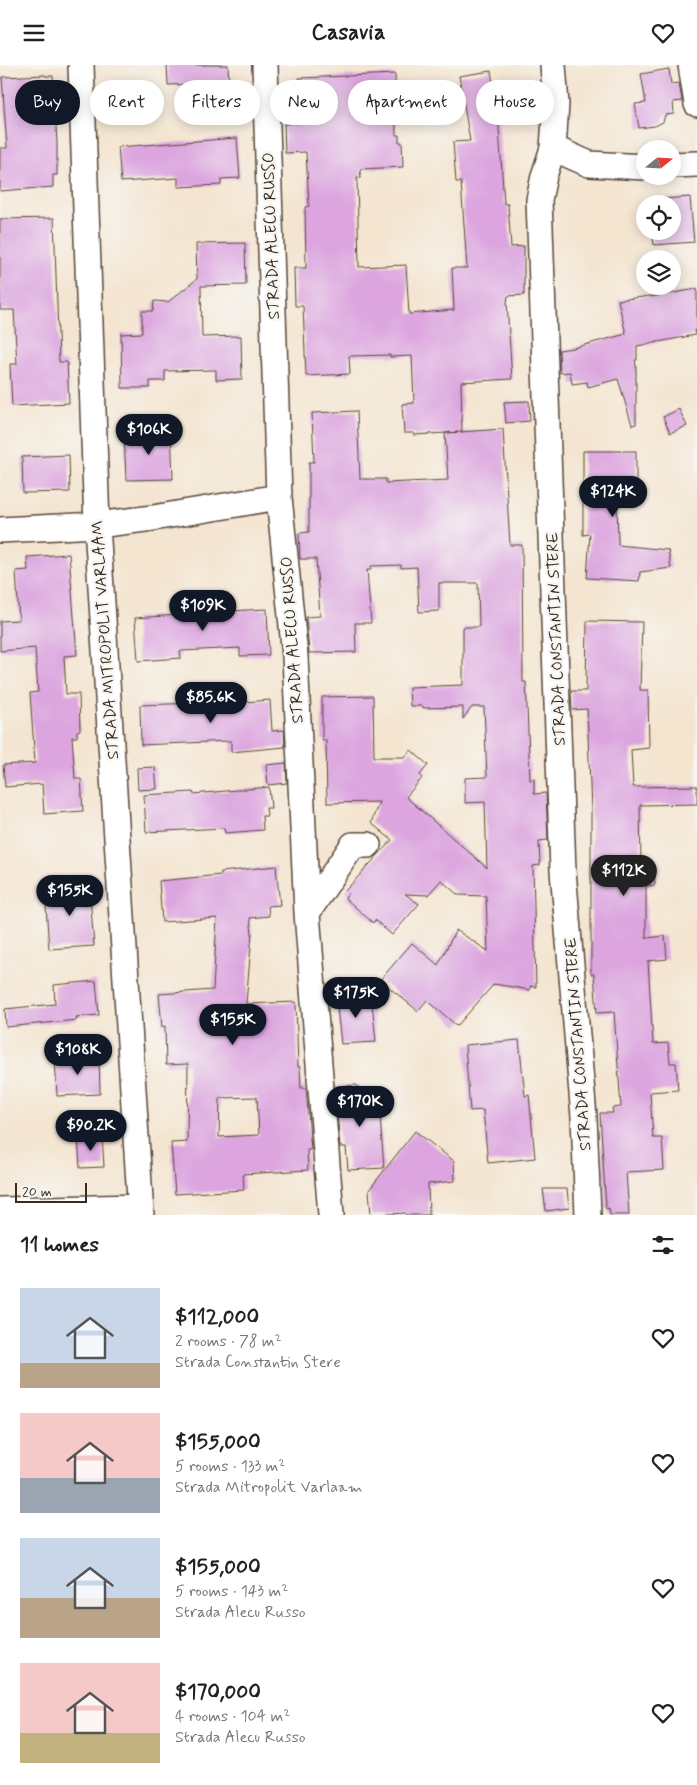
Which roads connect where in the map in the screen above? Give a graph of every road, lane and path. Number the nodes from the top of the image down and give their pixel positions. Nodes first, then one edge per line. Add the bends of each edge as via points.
1 (81, 65) edge
2 (265, 65) edge
3 (553, 65) edge
4 (691, 65) edge
5 (697, 104) edge
6 (553, 148) junction
7 (697, 164) edge
8 (681, 165) edge
9 (636, 167) edge
10 (279, 497) junction
11 (97, 525) junction
12 (0, 530) edge
13 (368, 845) dead end
14 (307, 913) junction
15 (0, 1210) edge
16 (141, 1211) edge
17 (331, 1215) edge
18 (588, 1215) edge

1 - 11 street, STRADA MITROPOLIT VARLAAM
2 - 10 street, STRADA ALECU RUSSO
3 - 6 street, STRADA CONSTANTIN STERE via 556,104
4 - 5 street
6 - 9 street via 589,164
6 - 18 street, STRADA CONSTANTIN STERE via 539,200 563,871 584,1117
7 - 8 street
10 - 11 street via 153,519
10 - 14 street, STRADA ALECU RUSSO via 295,656
11 - 12 street
11 - 16 street, STRADA MITROPOLIT VARLAAM
13 - 14 street via 354,845
14 - 17 street, STRADA ALECU RUSSO
15 - 16 street

